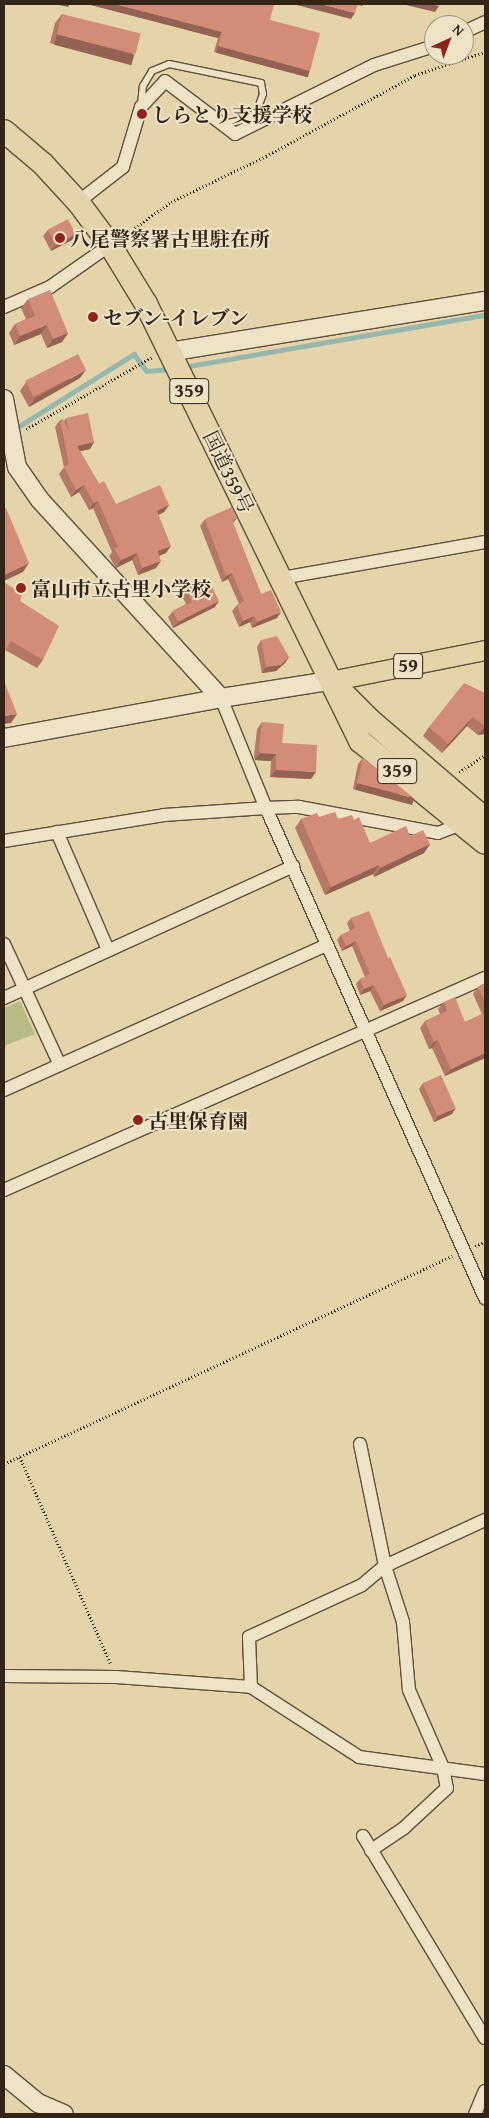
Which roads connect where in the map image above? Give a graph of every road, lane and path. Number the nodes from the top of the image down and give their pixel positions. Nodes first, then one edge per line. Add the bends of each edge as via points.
1 (424, 49) edge
2 (485, 52) edge
3 (141, 107) junction
4 (222, 124) junction
5 (4, 131) edge
6 (78, 202) junction
7 (110, 245) junction
8 (485, 301) edge
9 (4, 307) edge
10 (169, 352) junction
11 (4, 399) edge
12 (10, 440) junction
13 (485, 542) edge
14 (281, 578) junction
15 (485, 650) edge
16 (330, 681) junction
17 (221, 698) junction
18 (4, 738) edge
19 (485, 755) edge
20 (443, 783) junction
21 (266, 808) junction
22 (485, 819) edge
23 (462, 824) junction
24 (57, 832) junction
25 (4, 841) edge
26 (485, 843) edge
27 (293, 866) junction
28 (4, 944) edge
29 (327, 945) junction
30 (108, 950) junction
31 (485, 978) edge
32 (24, 988) junction
33 (4, 998) edge
34 (365, 1031) junction
35 (60, 1065) junction
36 (4, 1090) edge
37 (4, 1190) edge
38 (464, 1250) junction
39 (485, 1298) edge
40 (360, 1444) dead end
41 (20, 1457) junction
42 (4, 1464) edge
43 (485, 1520) edge
44 (385, 1566) junction
45 (4, 1676) edge
46 (116, 1677) junction
47 (251, 1687) junction
48 (444, 1768) junction
49 (485, 1774) edge
50 (363, 1836) dead end
51 (372, 1850) junction
52 (485, 2038) edge
53 (4, 2075) edge
54 (485, 2091) edge
55 (64, 2114) edge
56 (475, 2114) edge

1 - 4 street via 374,65 235,134
2 - 7 path via 415,75 266,156 171,202
3 - 4 street via 165,81
3 - 4 lane via 143,86 152,71 169,64 261,83 263,94 256,113 243,120
3 - 6 street via 123,167
5 - 6 highway, 国道359号 / 359 via 43,164
6 - 7 highway, 国道359号 / 359
7 - 9 street via 50,287
7 - 10 highway, 国道359号 / 359 via 146,304
8 - 10 street
10 - 12 path via 158,354
10 - 14 highway, 国道359号 / 359
11 - 12 street
12 - 17 street via 17,467 40,500
13 - 14 street
14 - 16 highway, 国道359号 / 359
15 - 16 main road, 59
16 - 17 street
16 - 20 highway, 国道359号 / 359
16 - 23 highway, 国道359号 / 359 via 360,741
17 - 18 street
17 - 21 street
19 - 20 path
20 - 22 highway, 国道359号 / 359
21 - 23 street via 299,807 438,833
21 - 24 street via 164,815
21 - 27 street
23 - 26 highway, 国道359号 / 359
24 - 25 street
24 - 30 street
27 - 29 street
27 - 30 street
28 - 32 street
29 - 34 street
29 - 35 street
30 - 32 street
31 - 34 street
32 - 33 street
32 - 35 street
34 - 37 street
34 - 38 street
35 - 36 street
38 - 39 street
38 - 41 path
40 - 44 street
41 - 42 path
41 - 46 path
43 - 44 street
44 - 47 street via 362,1585 249,1637
44 - 48 street via 403,1622 409,1690
45 - 46 street
46 - 47 street
47 - 48 street via 359,1756
48 - 49 street
48 - 51 street via 447,1788 404,1828
50 - 51 street
51 - 52 street
53 - 55 street via 38,2103
54 - 56 street

